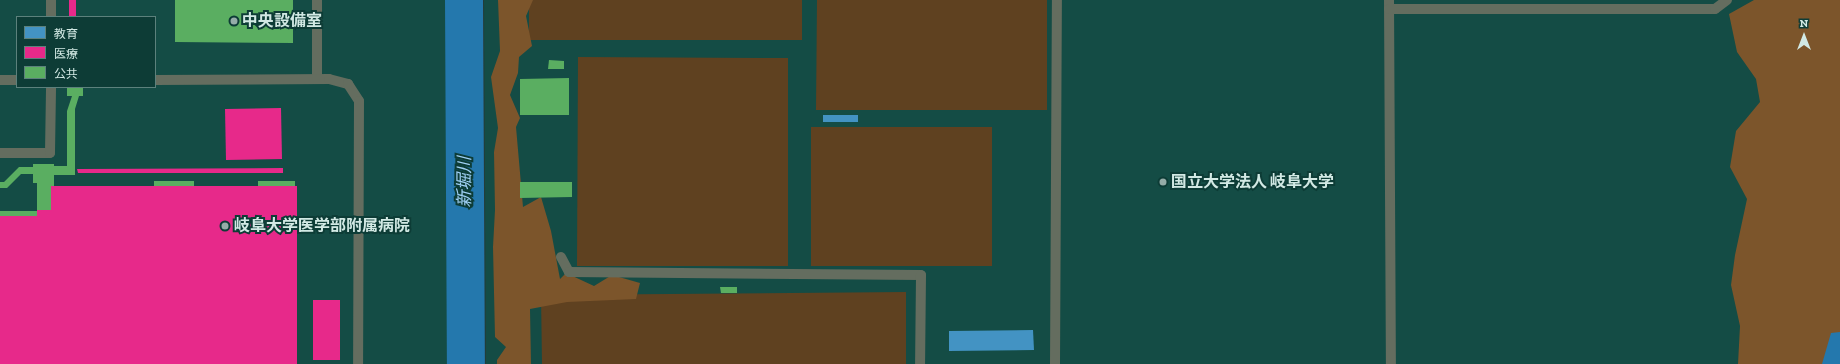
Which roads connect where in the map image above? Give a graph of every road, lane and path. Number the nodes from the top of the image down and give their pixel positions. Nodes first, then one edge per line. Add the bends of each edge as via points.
1 (51, 0) edge
2 (317, 0) edge
3 (1057, 0) edge
4 (1727, 0) edge
5 (1389, 4) edge
6 (51, 16) edge
7 (317, 79) junction
8 (0, 80) edge
9 (16, 80) edge
10 (156, 80) edge
11 (51, 88) edge
12 (0, 153) edge
13 (561, 257) dead end
14 (358, 364) edge
15 (920, 364) edge
16 (1056, 364) edge
17 (1391, 364) edge

1 - 6 lane
2 - 7 lane
3 - 16 lane
4 - 5 lane via 1716,9
5 - 17 lane
7 - 10 lane
7 - 14 lane via 348,84 359,101
8 - 9 lane
11 - 12 lane via 50,153
13 - 15 lane via 569,272 921,275

